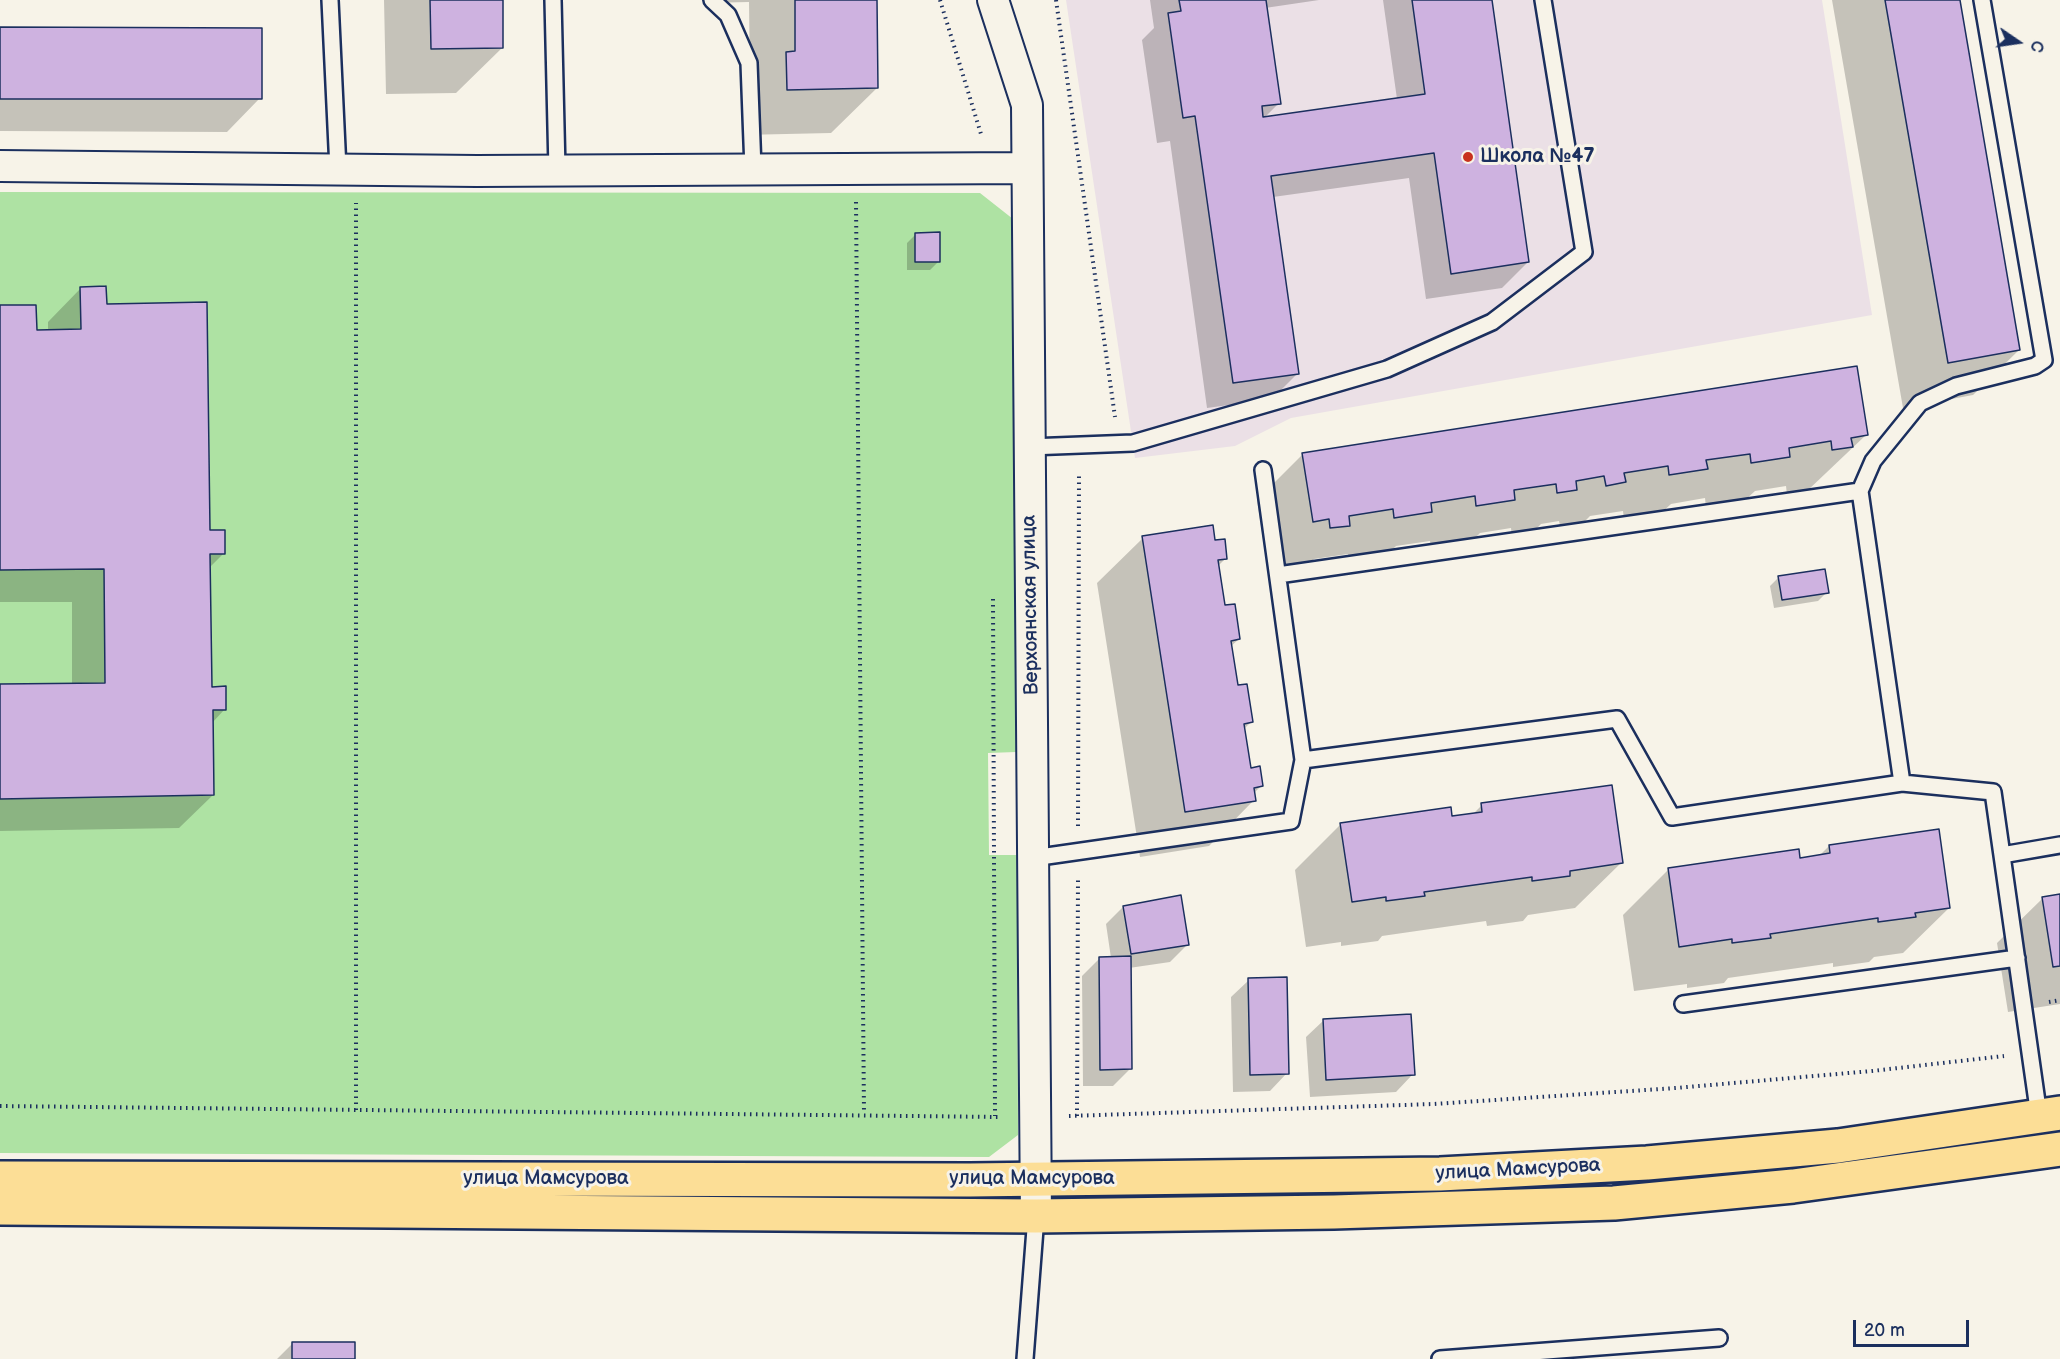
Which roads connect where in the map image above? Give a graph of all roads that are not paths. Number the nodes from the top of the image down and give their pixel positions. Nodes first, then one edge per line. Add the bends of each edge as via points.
1 (324, 0) edge
2 (330, 0) edge
3 (553, 0) edge
4 (712, 0) edge
5 (993, 0) edge
6 (1543, 0) edge
7 (1982, 0) edge
8 (0, 166) edge
9 (1027, 168) junction
10 (347, 169) junction
11 (753, 169) junction
12 (557, 170) junction
13 (1029, 447) junction
14 (1263, 470) dead end
15 (1860, 491) junction
16 (1278, 575) junction
17 (1303, 760) junction
18 (1902, 783) junction
19 (2060, 845) edge
20 (2002, 855) junction
21 (1033, 858) junction
22 (2017, 958) junction
23 (1683, 1004) dead end
24 (2050, 1114) edge
25 (2060, 1149) edge
26 (0, 1178) edge
27 (1036, 1179) junction
28 (0, 1208) edge
29 (1036, 1216) junction
30 (1719, 1338) dead end
31 (1025, 1359) edge
32 (1440, 1359) edge

1 - 2 lane
2 - 10 lane
3 - 12 lane
4 - 11 lane via 728,15 749,63
5 - 9 street, Верхоянская улица via 1027,105
6 - 13 lane via 1584,252 1492,322 1387,369 1133,443
7 - 15 lane via 2044,360 2035,366 1956,386 1920,403 1873,461
8 - 10 street
9 - 11 street
9 - 13 street, Верхоянская улица
10 - 12 street
11 - 12 street
13 - 21 street, Верхоянская улица
14 - 16 lane
15 - 16 lane
15 - 18 lane
16 - 17 lane
17 - 18 lane via 1617,719 1672,817
17 - 21 lane via 1291,821
18 - 20 lane via 1993,792
19 - 20 lane
20 - 22 lane
21 - 27 street, Верхоянская улица
22 - 23 lane
22 - 24 lane
24 - 27 main road, улица Мамсурова via 1838,1146 1647,1163 1440,1174
25 - 29 main road, улица Мамсурова via 1793,1186 1614,1203
26 - 27 main road, улица Мамсурова
27 - 29 street, Верхоянская улица
28 - 29 main road, улица Мамсурова
29 - 31 lane
30 - 32 lane

